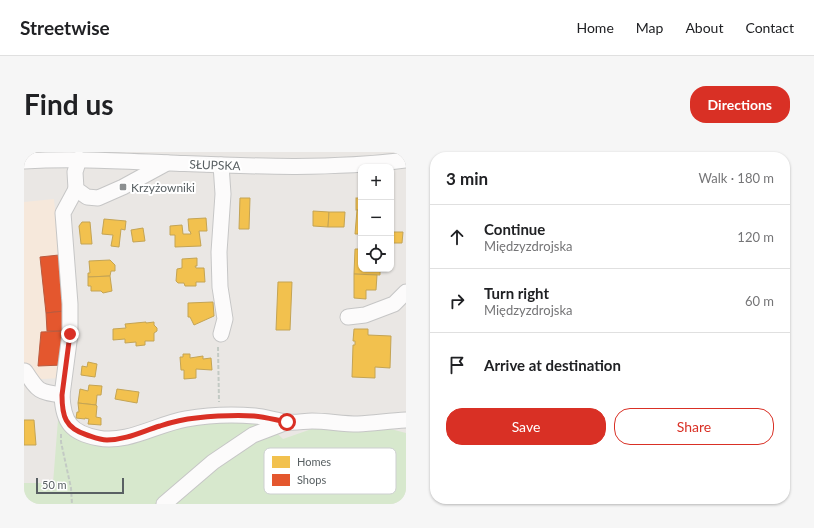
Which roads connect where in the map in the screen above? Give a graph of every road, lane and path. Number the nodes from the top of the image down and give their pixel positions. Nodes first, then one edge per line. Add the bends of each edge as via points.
1 (382, 158) edge
2 (78, 160) junction
3 (406, 160) edge
4 (24, 162) edge
5 (168, 163) junction
6 (221, 165) junction
7 (76, 189) junction
8 (406, 292) edge
9 (348, 317) dead end
10 (221, 334) joint
11 (25, 371) edge
12 (62, 395) junction
13 (220, 404) dead end
14 (406, 420) edge
15 (287, 422) junction
16 (61, 442) dead end
17 (72, 504) edge
18 (164, 504) edge

1 - 3 street, SŁUPSKA
1 - 6 street, SŁUPSKA via 295,167
2 - 4 street, SŁUPSKA
2 - 5 street, SŁUPSKA
2 - 7 street via 75,172
5 - 6 street, SŁUPSKA
5 - 7 street via 98,198 87,196
6 - 10 street via 220,287 225,319
7 - 12 street via 63,213 70,334
8 - 9 street via 394,304 365,315
10 - 13 path via 218,348
11 - 12 street via 36,388 45,393
12 - 15 street via 64,416 73,429 107,440 197,418 255,416
14 - 15 street via 358,424 329,421
15 - 18 street via 253,435 213,462
16 - 17 path

